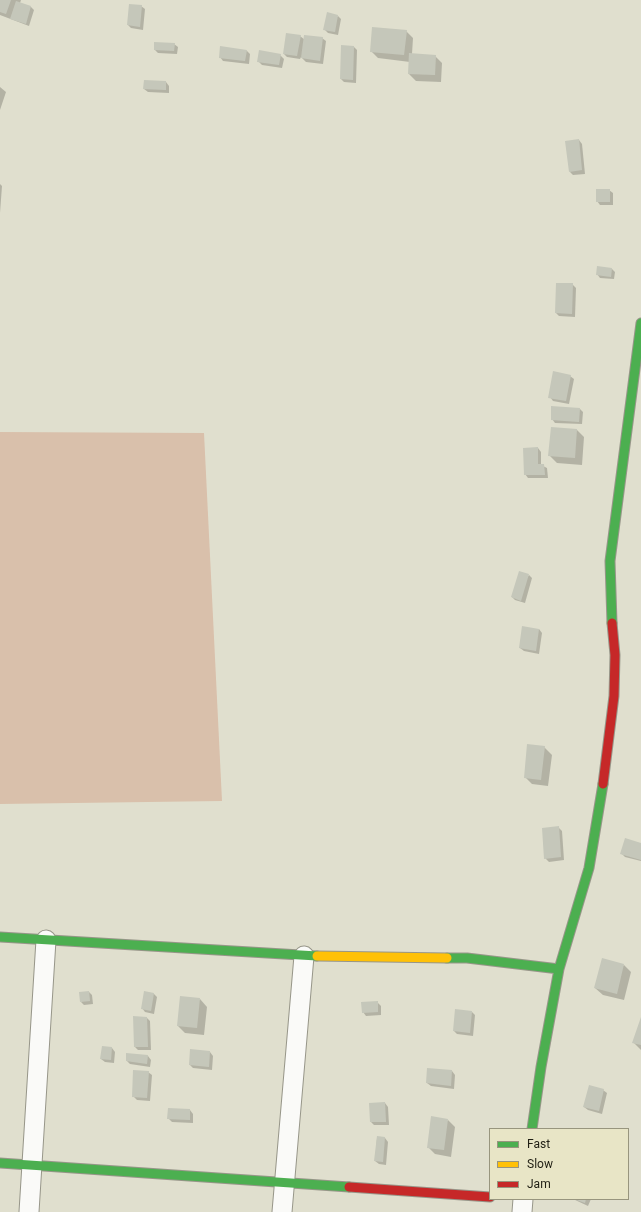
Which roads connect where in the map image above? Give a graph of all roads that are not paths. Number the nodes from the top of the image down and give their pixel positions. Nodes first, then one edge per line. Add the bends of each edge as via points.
1 (641, 323) edge
2 (0, 937) edge
3 (46, 940) junction
4 (304, 956) junction
5 (559, 969) junction
6 (532, 1128) edge
7 (0, 1163) edge
8 (32, 1165) junction
9 (285, 1183) junction
10 (489, 1197) edge
11 (523, 1200) edge
12 (29, 1212) edge
13 (282, 1212) edge
14 (522, 1212) edge

1 - 5 street via 610,561 610,593 616,655 614,696 601,804 589,868
2 - 3 street
3 - 4 street
3 - 8 street
4 - 5 street via 467,958
4 - 9 street
5 - 6 street
7 - 8 street
8 - 9 street
8 - 12 street
9 - 10 street
9 - 13 street
11 - 14 street

